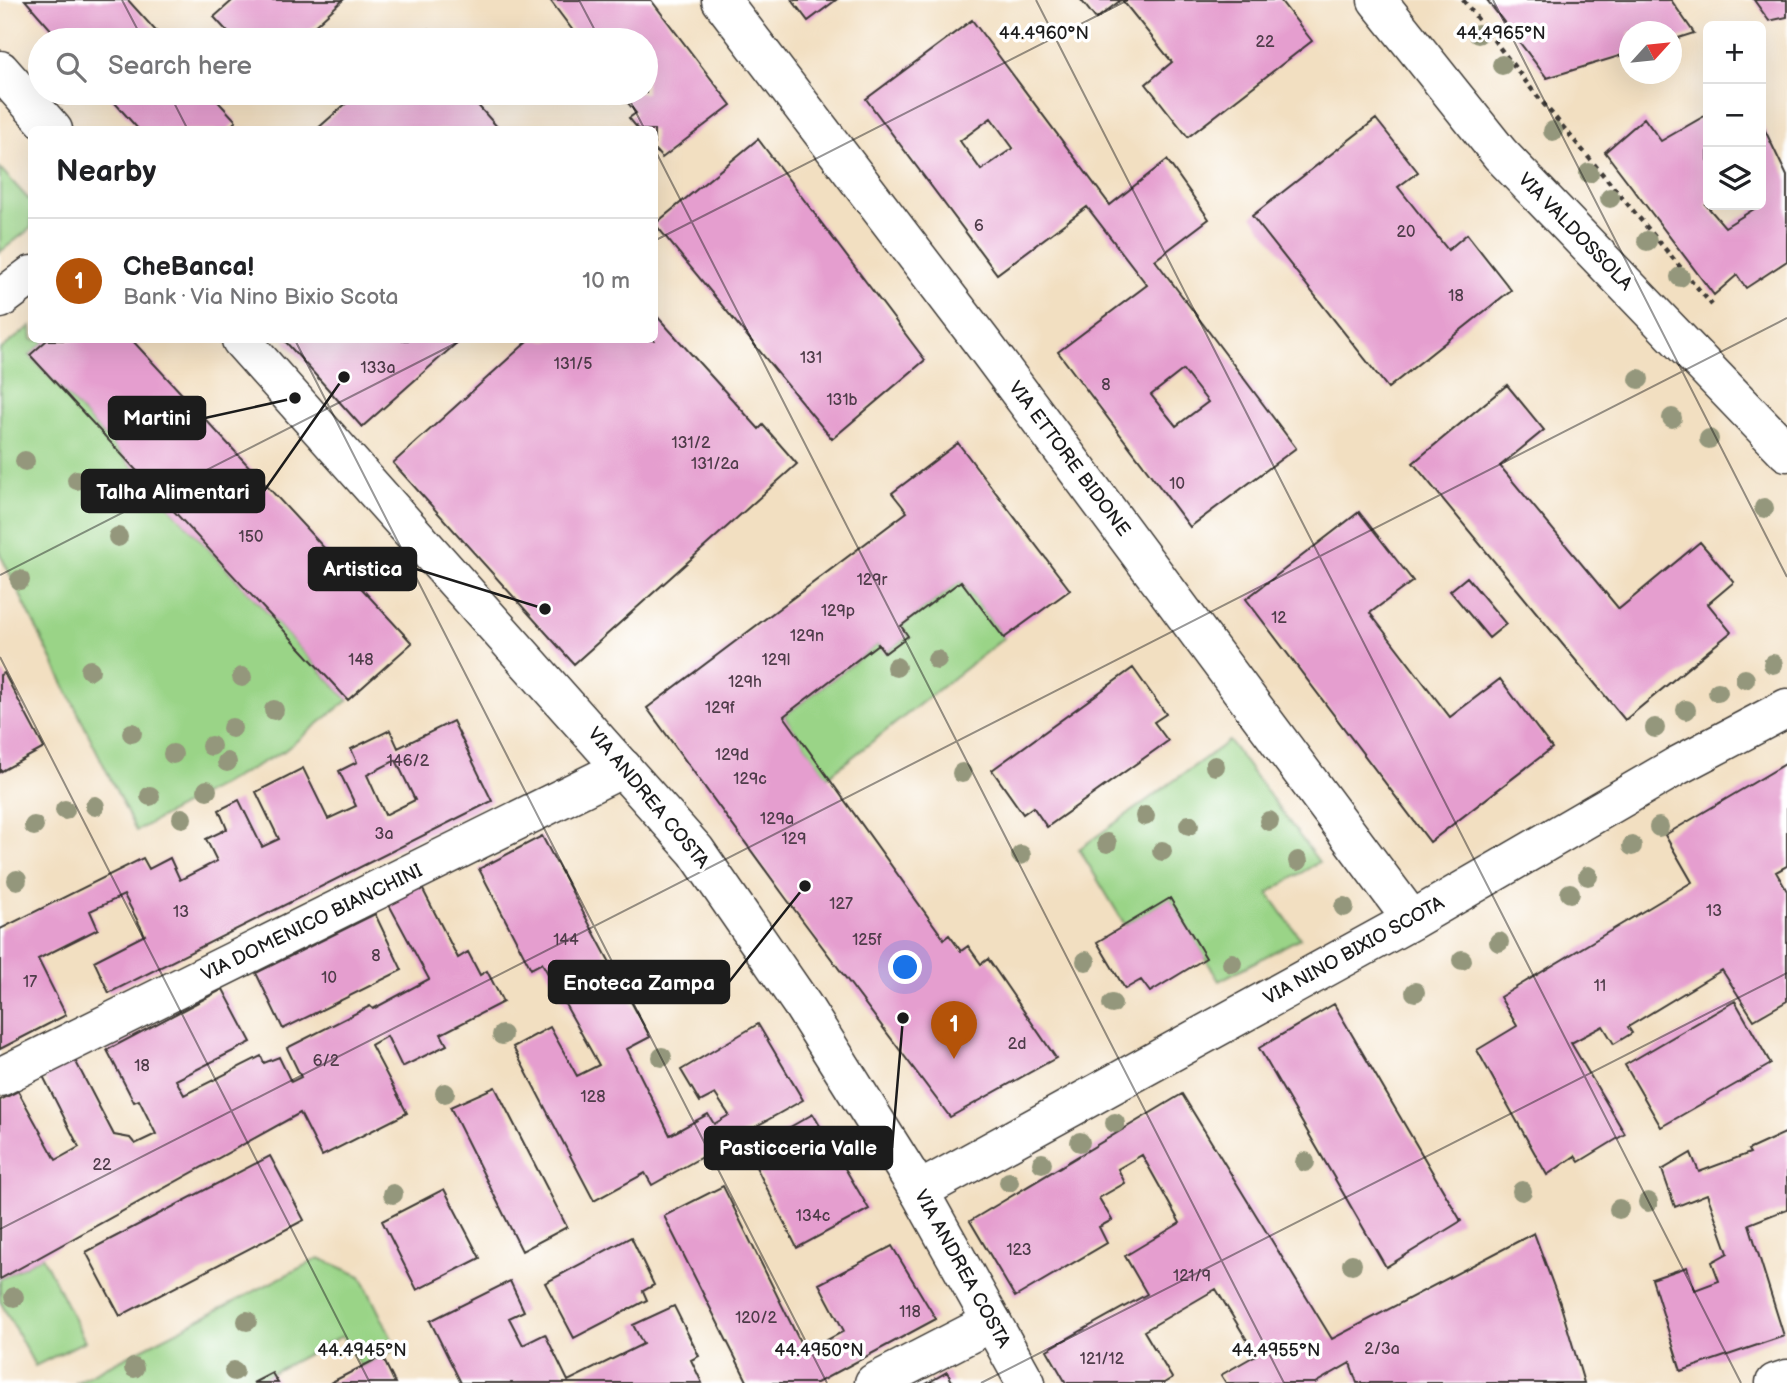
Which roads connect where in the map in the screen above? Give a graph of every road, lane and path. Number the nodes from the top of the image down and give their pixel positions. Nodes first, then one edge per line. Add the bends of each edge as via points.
1 (721, 0) edge
2 (1377, 0) edge
3 (1463, 0) edge
4 (0, 70) edge
5 (28, 102) edge
6 (30, 105) edge
7 (49, 126) edge
8 (28, 278) edge
9 (0, 299) edge
10 (1719, 313) dead end
11 (244, 343) edge
12 (1787, 452) edge
13 (1787, 708) edge
14 (623, 768) junction
15 (1412, 920) junction
16 (0, 1077) edge
17 (919, 1191) junction
18 (992, 1322) junction
19 (1787, 1379) edge
20 (874, 1383) edge
21 (1026, 1383) edge
22 (1775, 1383) edge

1 - 15 street, VIA ETTORE BIDONE
2 - 12 street, VIA VALDOSSOLA via 1500,154
3 - 10 path
4 - 5 street
6 - 7 street
8 - 9 street
11 - 14 street, VIA ANDREA COSTA
13 - 15 street, VIA NINO BIXIO SCOTA via 1677,766
14 - 16 street, VIA DOMENICO BIANCHINI
14 - 17 street, VIA ANDREA COSTA via 696,851 803,1006
15 - 17 street, VIA NINO BIXIO SCOTA
17 - 18 street, VIA ANDREA COSTA
18 - 20 street
18 - 21 street, VIA ANDREA COSTA
19 - 22 street

